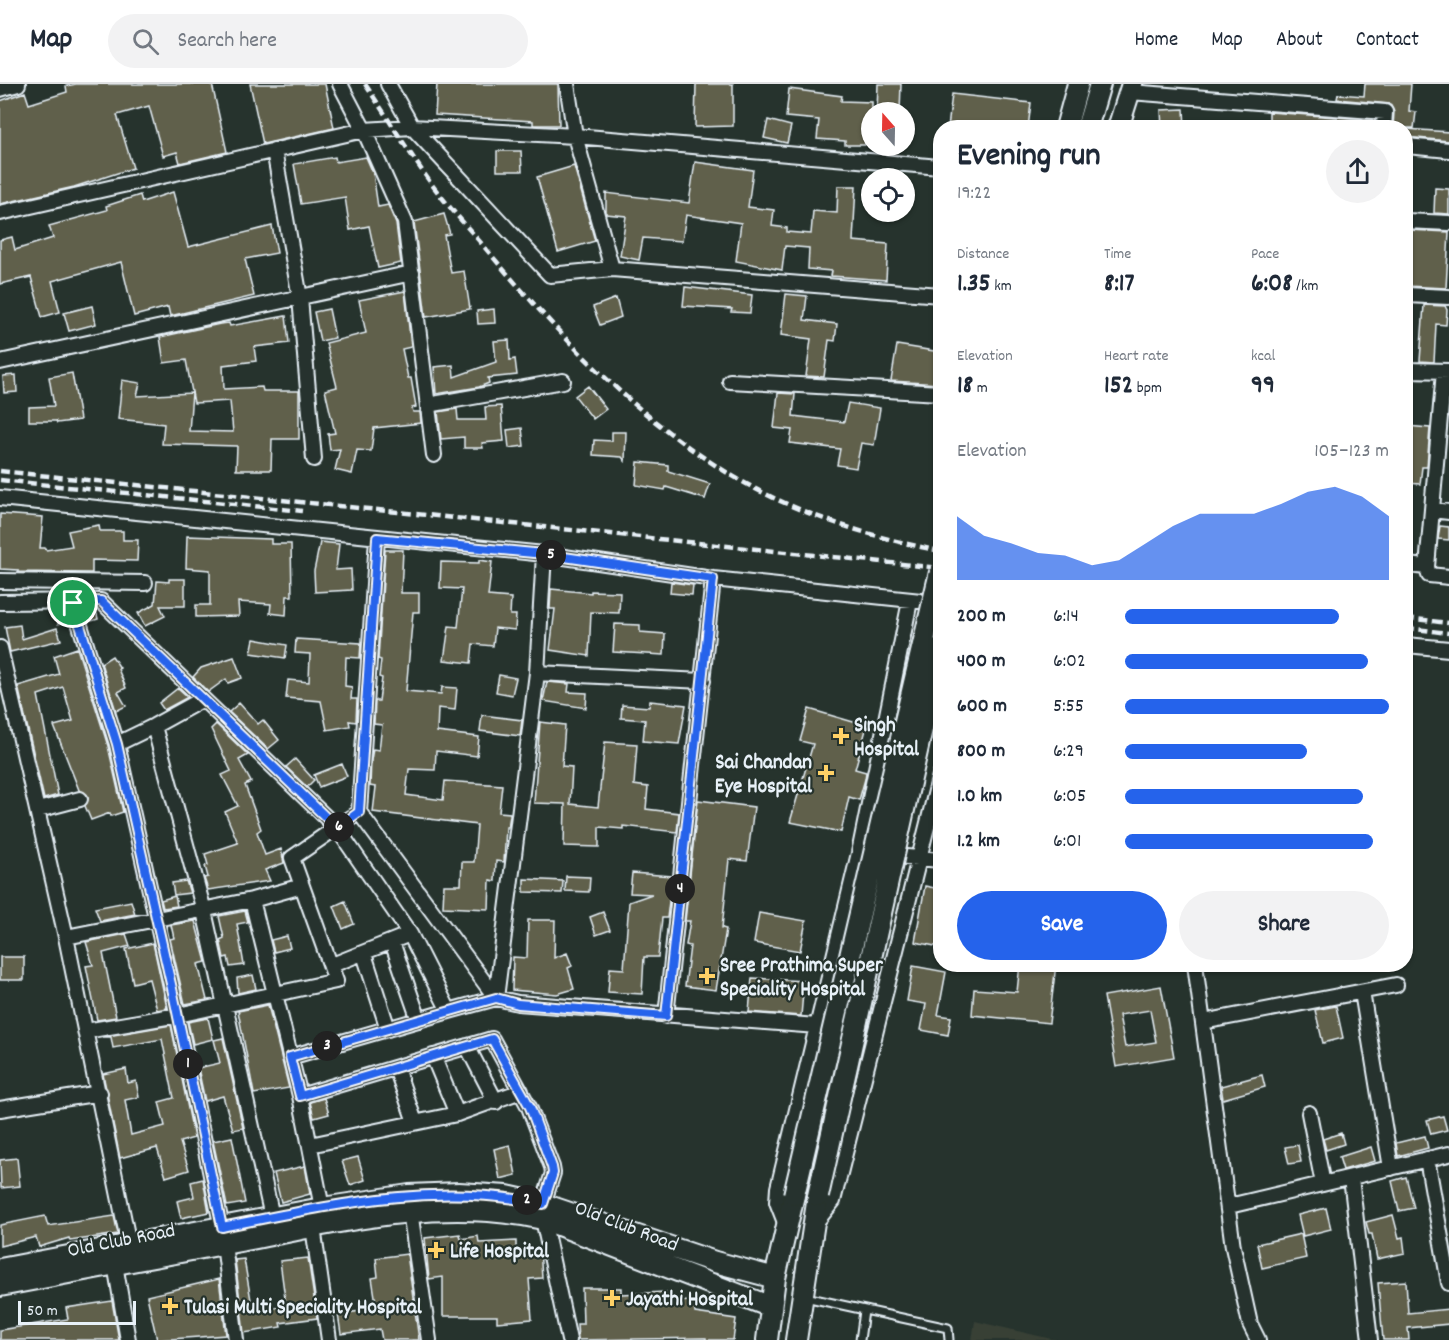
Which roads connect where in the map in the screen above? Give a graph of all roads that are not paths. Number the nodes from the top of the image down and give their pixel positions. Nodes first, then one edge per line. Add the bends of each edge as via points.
1 (18, 84) edge
2 (340, 84) edge
3 (387, 84) edge
4 (567, 84) edge
5 (1067, 84) edge
6 (1078, 84) edge
7 (1100, 84) edge
8 (1131, 88) edge
9 (0, 89) edge
10 (1058, 120) edge
11 (1068, 120) edge
12 (1089, 120) edge
13 (1121, 120) edge
14 (1384, 120) edge
15 (412, 127) junction
16 (364, 130) junction
17 (575, 136) junction
18 (1413, 147) edge
19 (274, 150) junction
20 (1449, 150) edge
21 (933, 166) edge
22 (0, 213) edge
23 (1413, 221) edge
24 (1449, 223) edge
25 (612, 269) junction
26 (412, 273) junction
27 (933, 294) edge
28 (1413, 295) edge
29 (1449, 297) edge
30 (300, 298) junction
31 (0, 362) edge
32 (1413, 370) edge
33 (1447, 371) edge
34 (563, 381) dead end
35 (730, 381) dead end
36 (933, 393) edge
37 (428, 405) junction
38 (434, 455) dead end
39 (314, 459) dead end
40 (0, 498) edge
41 (1432, 510) junction
42 (1449, 512) edge
43 (377, 538) junction
44 (544, 554) junction
45 (1413, 566) edge
46 (1427, 567) junction
47 (1449, 577) edge
48 (713, 579) junction
49 (0, 581) edge
50 (145, 583) dead end
51 (910, 601) junction
52 (0, 602) edge
53 (933, 602) edge
54 (73, 603) junction
55 (933, 603) edge
56 (1413, 646) edge
57 (0, 648) edge
58 (1449, 649) edge
59 (537, 673) junction
60 (933, 679) edge
61 (703, 681) junction
62 (203, 699) junction
63 (154, 726) junction
64 (117, 744) junction
65 (80, 799) dead end
66 (933, 804) edge
67 (39, 810) junction
68 (359, 812) junction
69 (337, 828) junction
70 (859, 853) junction
71 (920, 858) junction
72 (933, 859) edge
73 (302, 886) junction
74 (252, 900) junction
75 (204, 911) junction
76 (157, 920) junction
77 (411, 934) junction
78 (66, 937) junction
79 (392, 942) junction
80 (364, 954) junction
81 (332, 965) junction
82 (1196, 972) edge
83 (1396, 985) dead end
84 (1362, 992) junction
85 (276, 995) junction
86 (496, 998) junction
87 (225, 1005) junction
88 (449, 1011) junction
89 (178, 1015) junction
90 (666, 1016) junction
91 (419, 1020) junction
92 (1203, 1022) junction
93 (817, 1026) junction
94 (388, 1029) junction
95 (86, 1031) junction
96 (467, 1046) junction
97 (433, 1056) junction
98 (290, 1057) junction
99 (396, 1068) junction
100 (521, 1091) junction
101 (100, 1093) junction
102 (300, 1096) junction
103 (496, 1101) junction
104 (0, 1109) edge
105 (1309, 1113) dead end
106 (457, 1114) junction
107 (415, 1122) junction
108 (310, 1145) junction
109 (1449, 1154) edge
110 (1427, 1159) junction
111 (1391, 1168) junction
112 (1351, 1178) junction
113 (1323, 1184) junction
114 (1229, 1206) junction
115 (322, 1208) junction
116 (410, 1211) junction
117 (543, 1211) junction
118 (272, 1217) junction
119 (786, 1225) junction
120 (313, 1227) junction
121 (812, 1227) junction
122 (223, 1236) junction
123 (129, 1245) junction
124 (115, 1264) junction
125 (0, 1269) edge
126 (776, 1278) junction
127 (1449, 1283) edge
128 (0, 1286) edge
129 (801, 1296) junction
130 (771, 1307) junction
131 (864, 1311) junction
132 (128, 1340) edge
133 (236, 1340) edge
134 (328, 1340) edge
135 (429, 1340) edge
136 (569, 1340) edge
137 (767, 1340) edge
138 (796, 1340) edge
139 (860, 1340) edge
140 (949, 1340) edge
141 (1258, 1340) edge
142 (1370, 1340) edge

1 - 9 street
2 - 16 street
3 - 15 street
4 - 17 street
5 - 10 street
6 - 11 street
7 - 12 street
8 - 13 street
8 - 14 street via 1385,112
15 - 16 street
15 - 17 street
15 - 25 street via 550,275
16 - 19 street
16 - 26 street via 405,222
17 - 21 street
17 - 25 street
18 - 20 street
19 - 22 street
19 - 30 street
23 - 24 street
25 - 27 street
26 - 30 street
26 - 37 street
28 - 29 street
30 - 31 street
30 - 39 street
32 - 33 street
33 - 41 street
34 - 37 street
35 - 36 street
37 - 38 street
40 - 43 street
41 - 42 street
41 - 46 street
43 - 44 street
43 - 68 street
44 - 48 street
44 - 59 street
45 - 46 street
46 - 47 street via 1429,576
48 - 51 street
48 - 61 street
49 - 50 street
51 - 55 street
51 - 70 street
52 - 54 street
53 - 119 street, bridge
54 - 62 street via 101,601
54 - 64 street
56 - 58 street
57 - 67 street
59 - 61 street
59 - 86 street
60 - 121 street, bridge
61 - 90 street
62 - 63 street
62 - 69 street
63 - 64 street
63 - 75 street
64 - 76 street
65 - 67 street
66 - 71 street
67 - 78 street
68 - 69 street
68 - 86 street
69 - 73 street via 292,858
69 - 77 street
70 - 71 street
70 - 93 street
71 - 72 street
71 - 121 street via 833,1201
73 - 74 street
73 - 81 street
74 - 75 street
74 - 85 street
75 - 76 street
75 - 87 street
76 - 78 street
76 - 89 street
77 - 79 street
77 - 88 street
78 - 95 street
79 - 80 street
79 - 91 street
80 - 81 street
80 - 94 street
81 - 85 street via 336,981
82 - 92 street
83 - 84 street
84 - 92 street
84 - 111 street
85 - 87 street
85 - 98 street
86 - 88 street
86 - 90 street via 518,1004
87 - 89 street
87 - 118 street
88 - 91 street
89 - 95 street
89 - 122 street
90 - 93 street
91 - 94 street
92 - 114 street
93 - 119 street via 778,1188 777,1202
94 - 98 street
95 - 101 street
96 - 97 street
96 - 100 street via 492,1039
96 - 103 street
97 - 99 street
97 - 106 street
98 - 102 street
99 - 102 street
99 - 107 street
100 - 103 street
100 - 117 street via 552,1167
101 - 104 street
101 - 123 street
102 - 108 street
103 - 106 street
105 - 113 street
106 - 107 street
107 - 108 street
108 - 115 street
109 - 110 street
110 - 111 street
110 - 127 street
111 - 112 street
112 - 113 street
112 - 142 street
113 - 114 street
114 - 141 street via 1238,1269 1250,1324
115 - 117 street, Old Club Road via 436,1193 507,1196
115 - 118 street, Old Club Road
116 - 117 street, Old Club Road
116 - 120 street, Old Club Road
116 - 135 street
117 - 126 street, Old Club Road
117 - 130 street, Old Club Road
117 - 136 street
118 - 122 street, Old Club Road
119 - 126 street
120 - 122 street, Old Club Road
120 - 134 street
121 - 129 street
122 - 123 street, Old Club Road
122 - 124 street, Old Club Road
122 - 133 street
123 - 125 street, Old Club Road
124 - 128 street, Old Club Road
124 - 132 street
126 - 130 street
129 - 131 lane
129 - 138 street
130 - 137 street
131 - 139 lane
131 - 140 lane via 948,1328

